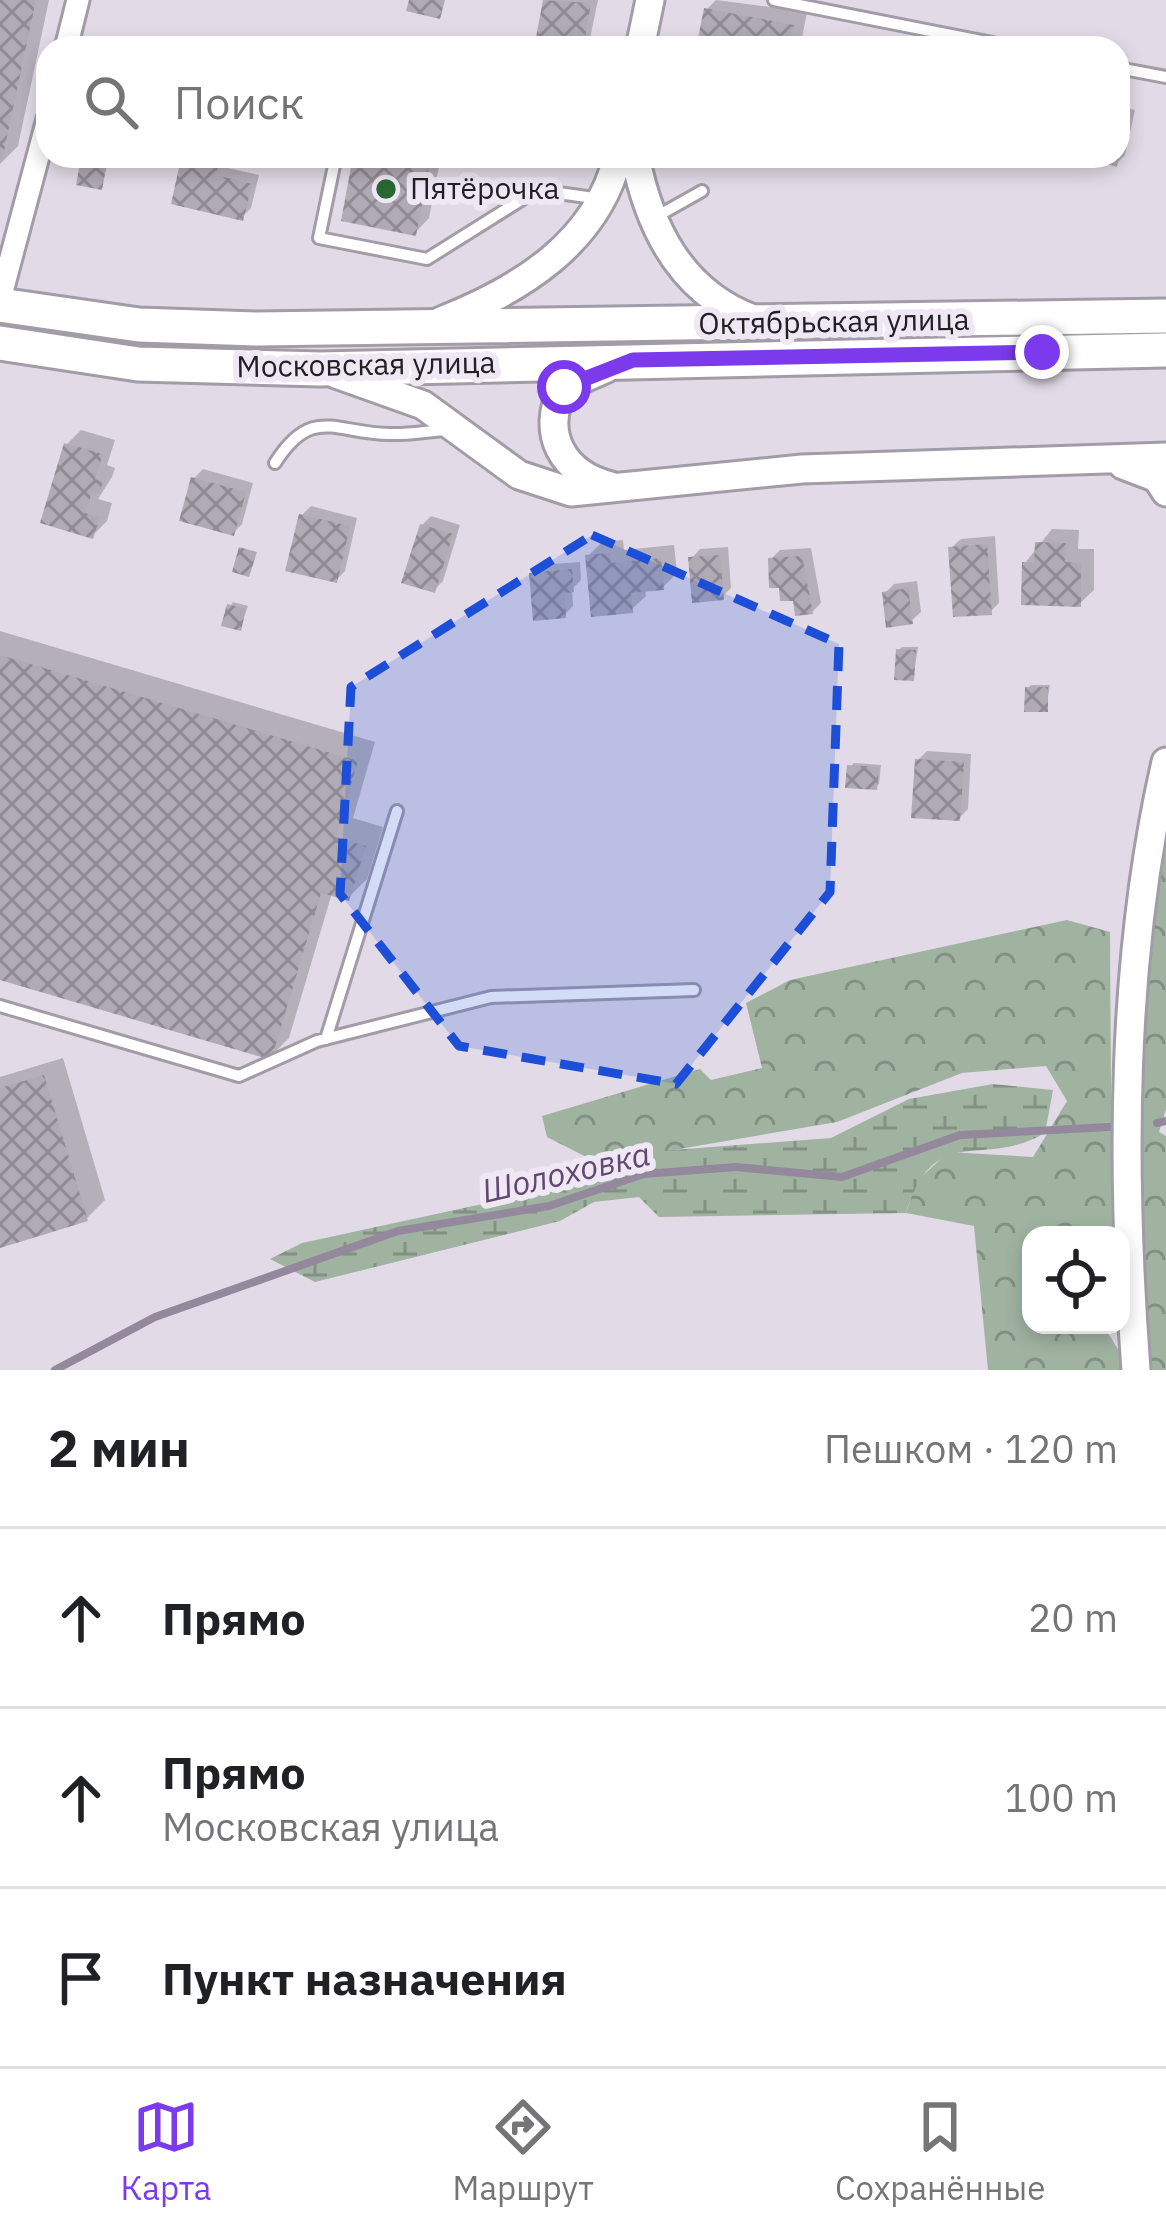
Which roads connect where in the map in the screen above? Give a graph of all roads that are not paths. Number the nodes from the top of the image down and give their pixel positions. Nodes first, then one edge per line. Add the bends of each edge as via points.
1 (78, 0) edge
2 (650, 0) edge
3 (774, 0) edge
4 (69, 36) edge
5 (642, 36) edge
6 (956, 36) edge
7 (1130, 70) edge
8 (1166, 77) edge
9 (36, 165) edge
10 (334, 168) edge
11 (614, 168) edge
12 (638, 168) edge
13 (702, 191) dead end
14 (604, 199) junction
15 (651, 220) junction
16 (0, 302) edge
17 (1166, 316) edge
18 (768, 325) junction
19 (574, 326) joint
20 (423, 328) junction
21 (0, 343) edge
22 (1166, 350) edge
23 (633, 360) junction
24 (320, 369) junction
25 (455, 430) junction
26 (1166, 457) edge
27 (1108, 459) junction
28 (275, 463) dead end
29 (627, 490) junction
30 (1166, 492) edge
31 (1166, 763) edge
32 (397, 812) dead end
33 (694, 989) dead end
34 (0, 1006) edge
35 (326, 1039) junction
36 (1136, 1370) edge

1 - 4 street
2 - 5 street
3 - 6 lane
7 - 8 lane
9 - 16 street
10 - 14 lane via 319,238 427,259 537,190
11 - 14 street
12 - 15 street
13 - 15 lane
14 - 20 street via 572,244 544,265 477,307
15 - 18 street via 704,294
16 - 20 main road, Московская улица via 139,325
17 - 18 main road, Октябрьская улица
18 - 19 main road, Октябрьская улица
19 - 20 main road, Московская улица
21 - 24 main road, Московская улица via 138,364
22 - 23 main road, Московская улица
23 - 24 main road, Московская улица
23 - 29 street via 564,387 553,419 556,444 575,473
24 - 25 street via 404,396
25 - 28 lane via 386,435 317,426 293,435
25 - 29 street via 537,483 571,492
26 - 27 street
27 - 29 street via 802,469
27 - 30 street via 1157,478
31 - 36 street via 1132,1001
32 - 35 lane
33 - 35 lane via 491,997
34 - 35 lane via 239,1076

